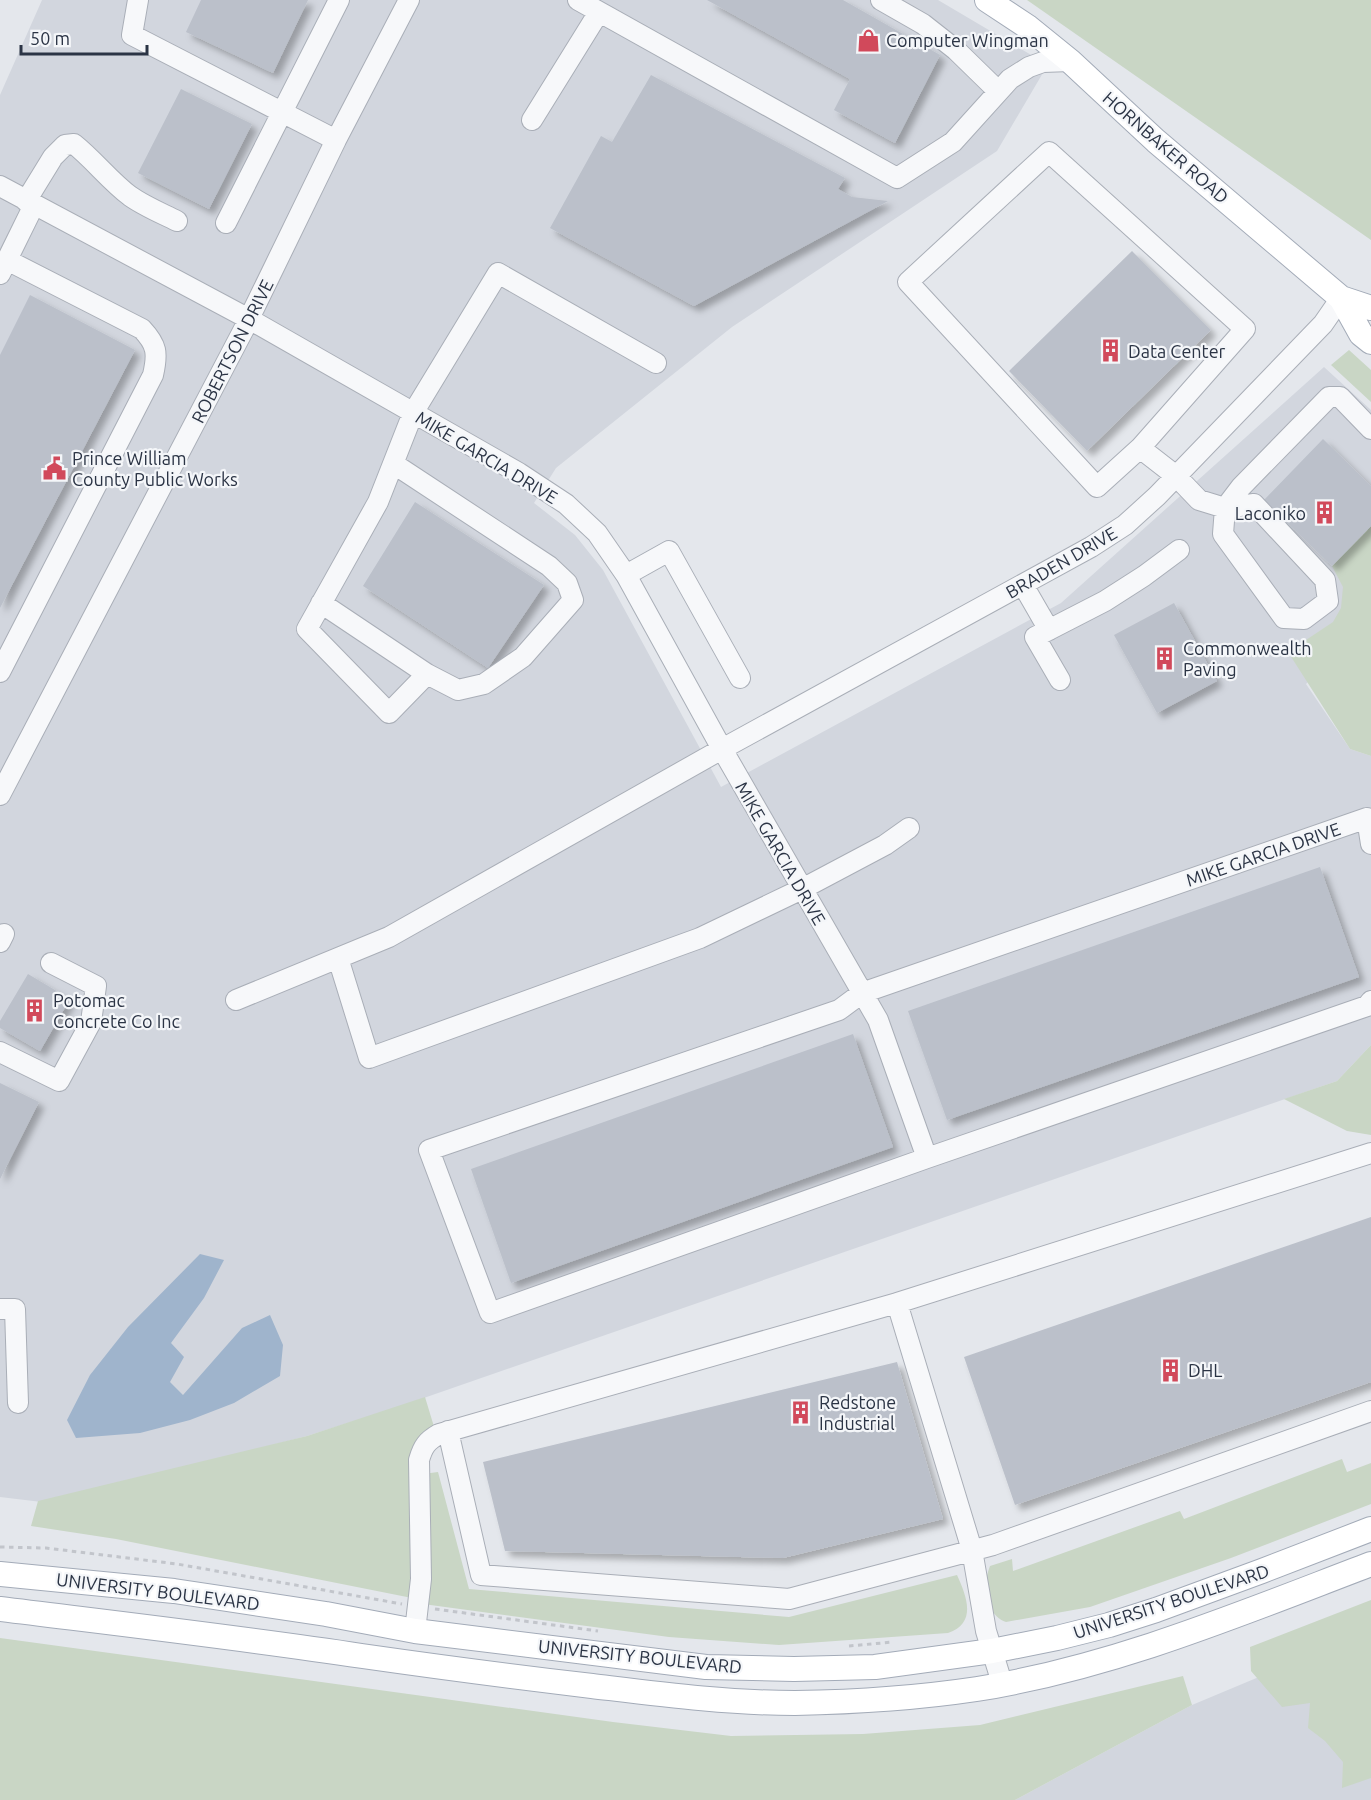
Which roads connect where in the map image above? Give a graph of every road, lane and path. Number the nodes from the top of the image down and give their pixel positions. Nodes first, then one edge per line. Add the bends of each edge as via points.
1 (138, 0) edge
2 (339, 0) edge
3 (409, 0) edge
4 (578, 0) edge
5 (881, 0) edge
6 (987, 0) edge
7 (599, 12) junction
8 (1070, 62) junction
9 (998, 91) junction
10 (283, 112) junction
11 (532, 120) dead end
12 (336, 140) junction
13 (0, 186) edge
14 (30, 203) junction
15 (177, 221) dead end
16 (226, 223) dead end
17 (4, 267) edge
18 (1341, 298) junction
19 (1371, 308) edge
20 (249, 319) junction
21 (1371, 342) edge
22 (656, 363) dead end
23 (413, 413) junction
24 (1371, 429) edge
25 (1140, 448) junction
26 (394, 464) junction
27 (1176, 476) junction
28 (1225, 508) junction
29 (1179, 550) dead end
30 (626, 575) junction
31 (1023, 585) junction
32 (321, 603) junction
33 (1049, 630) junction
34 (0, 672) edge
35 (427, 674) junction
36 (740, 678) dead end
37 (1060, 680) dead end
38 (722, 749) junction
39 (0, 795) edge
40 (909, 828) dead end
41 (1371, 843) edge
42 (802, 889) junction
43 (338, 958) junction
44 (51, 963) dead end
45 (862, 993) junction
46 (236, 1000) dead end
47 (1371, 1001) edge
48 (0, 1052) edge
49 (1371, 1153) edge
50 (927, 1158) junction
51 (897, 1303) junction
52 (0, 1309) edge
53 (18, 1403) dead end
54 (1371, 1411) edge
55 (448, 1431) junction
56 (1371, 1529) edge
57 (972, 1550) junction
58 (1371, 1564) edge
59 (0, 1574) edge
60 (0, 1609) edge
61 (415, 1631) junction
62 (992, 1651) junction
63 (1002, 1683) junction

1 - 10 street via 132,35
2 - 10 street
3 - 12 street, ROBERTSON DRIVE
4 - 7 street
5 - 9 street via 956,50
6 - 8 main road, HORNBAKER ROAD
7 - 9 street via 897,178 952,142
7 - 11 street
8 - 9 street via 1043,62 1029,67
8 - 18 main road, HORNBAKER ROAD via 1156,141
10 - 12 street
10 - 16 street
12 - 20 street, ROBERTSON DRIVE
13 - 14 street, MIKE GARCIA DRIVE
14 - 15 street via 53,157 64,145 74,144 131,196
14 - 17 street
14 - 20 street, MIKE GARCIA DRIVE
17 - 34 street via 142,329 153,341 157,357 153,375
18 - 19 main road, HORNBAKER ROAD
18 - 21 main road, HORNBAKER ROAD via 1361,334
18 - 27 street, BRADEN DRIVE via 1323,324
20 - 23 street, MIKE GARCIA DRIVE
20 - 39 street, ROBERTSON DRIVE
22 - 23 street via 498,273
23 - 26 street
23 - 30 street, MIKE GARCIA DRIVE via 566,504 597,533
24 - 28 street via 1340,397 1329,397
25 - 25 street via 1245,329 1049,152 908,282 1097,487
25 - 27 street
26 - 32 street via 378,502
26 - 35 street via 549,566 567,582 573,600 523,657 484,684 458,690
27 - 28 street via 1199,500
27 - 31 street, BRADEN DRIVE via 1125,525
28 - 28 street via 1223,534 1284,618 1304,619 1328,601 1325,580 1254,504
29 - 33 street via 1106,601
30 - 36 street via 669,551
30 - 38 street, MIKE GARCIA DRIVE
31 - 33 street
31 - 38 street, BRADEN DRIVE
32 - 35 street
32 - 35 street via 307,629 389,713
33 - 37 street via 1035,637
38 - 42 street, MIKE GARCIA DRIVE
38 - 43 street, BRADEN DRIVE via 389,937
40 - 42 street
41 - 45 street, MIKE GARCIA DRIVE via 1367,818
42 - 43 street via 700,938 369,1058
42 - 45 street, MIKE GARCIA DRIVE
43 - 46 street, BRADEN DRIVE
44 - 48 street via 96,986 91,1022 58,1081
45 - 50 street, MIKE GARCIA DRIVE via 878,1020
45 - 50 street, MIKE GARCIA DRIVE via 839,1010 429,1150 490,1312
47 - 50 street, MIKE GARCIA DRIVE via 1367,1006
49 - 51 street
51 - 55 street
51 - 57 street
52 - 53 street via 15,1309
54 - 57 street
55 - 57 street via 481,1575 789,1599
55 - 61 street via 428,1440 419,1460 421,1579
56 - 62 main road, UNIVERSITY BOULEVARD via 1156,1610 1109,1625
57 - 62 street
58 - 63 main road, UNIVERSITY BOULEVARD via 1187,1634 1076,1667
59 - 61 main road, UNIVERSITY BOULEVARD via 174,1591
60 - 63 main road, UNIVERSITY BOULEVARD via 474,1672 730,1700 794,1703 889,1699
61 - 62 main road, UNIVERSITY BOULEVARD via 706,1667 874,1667
62 - 63 street

